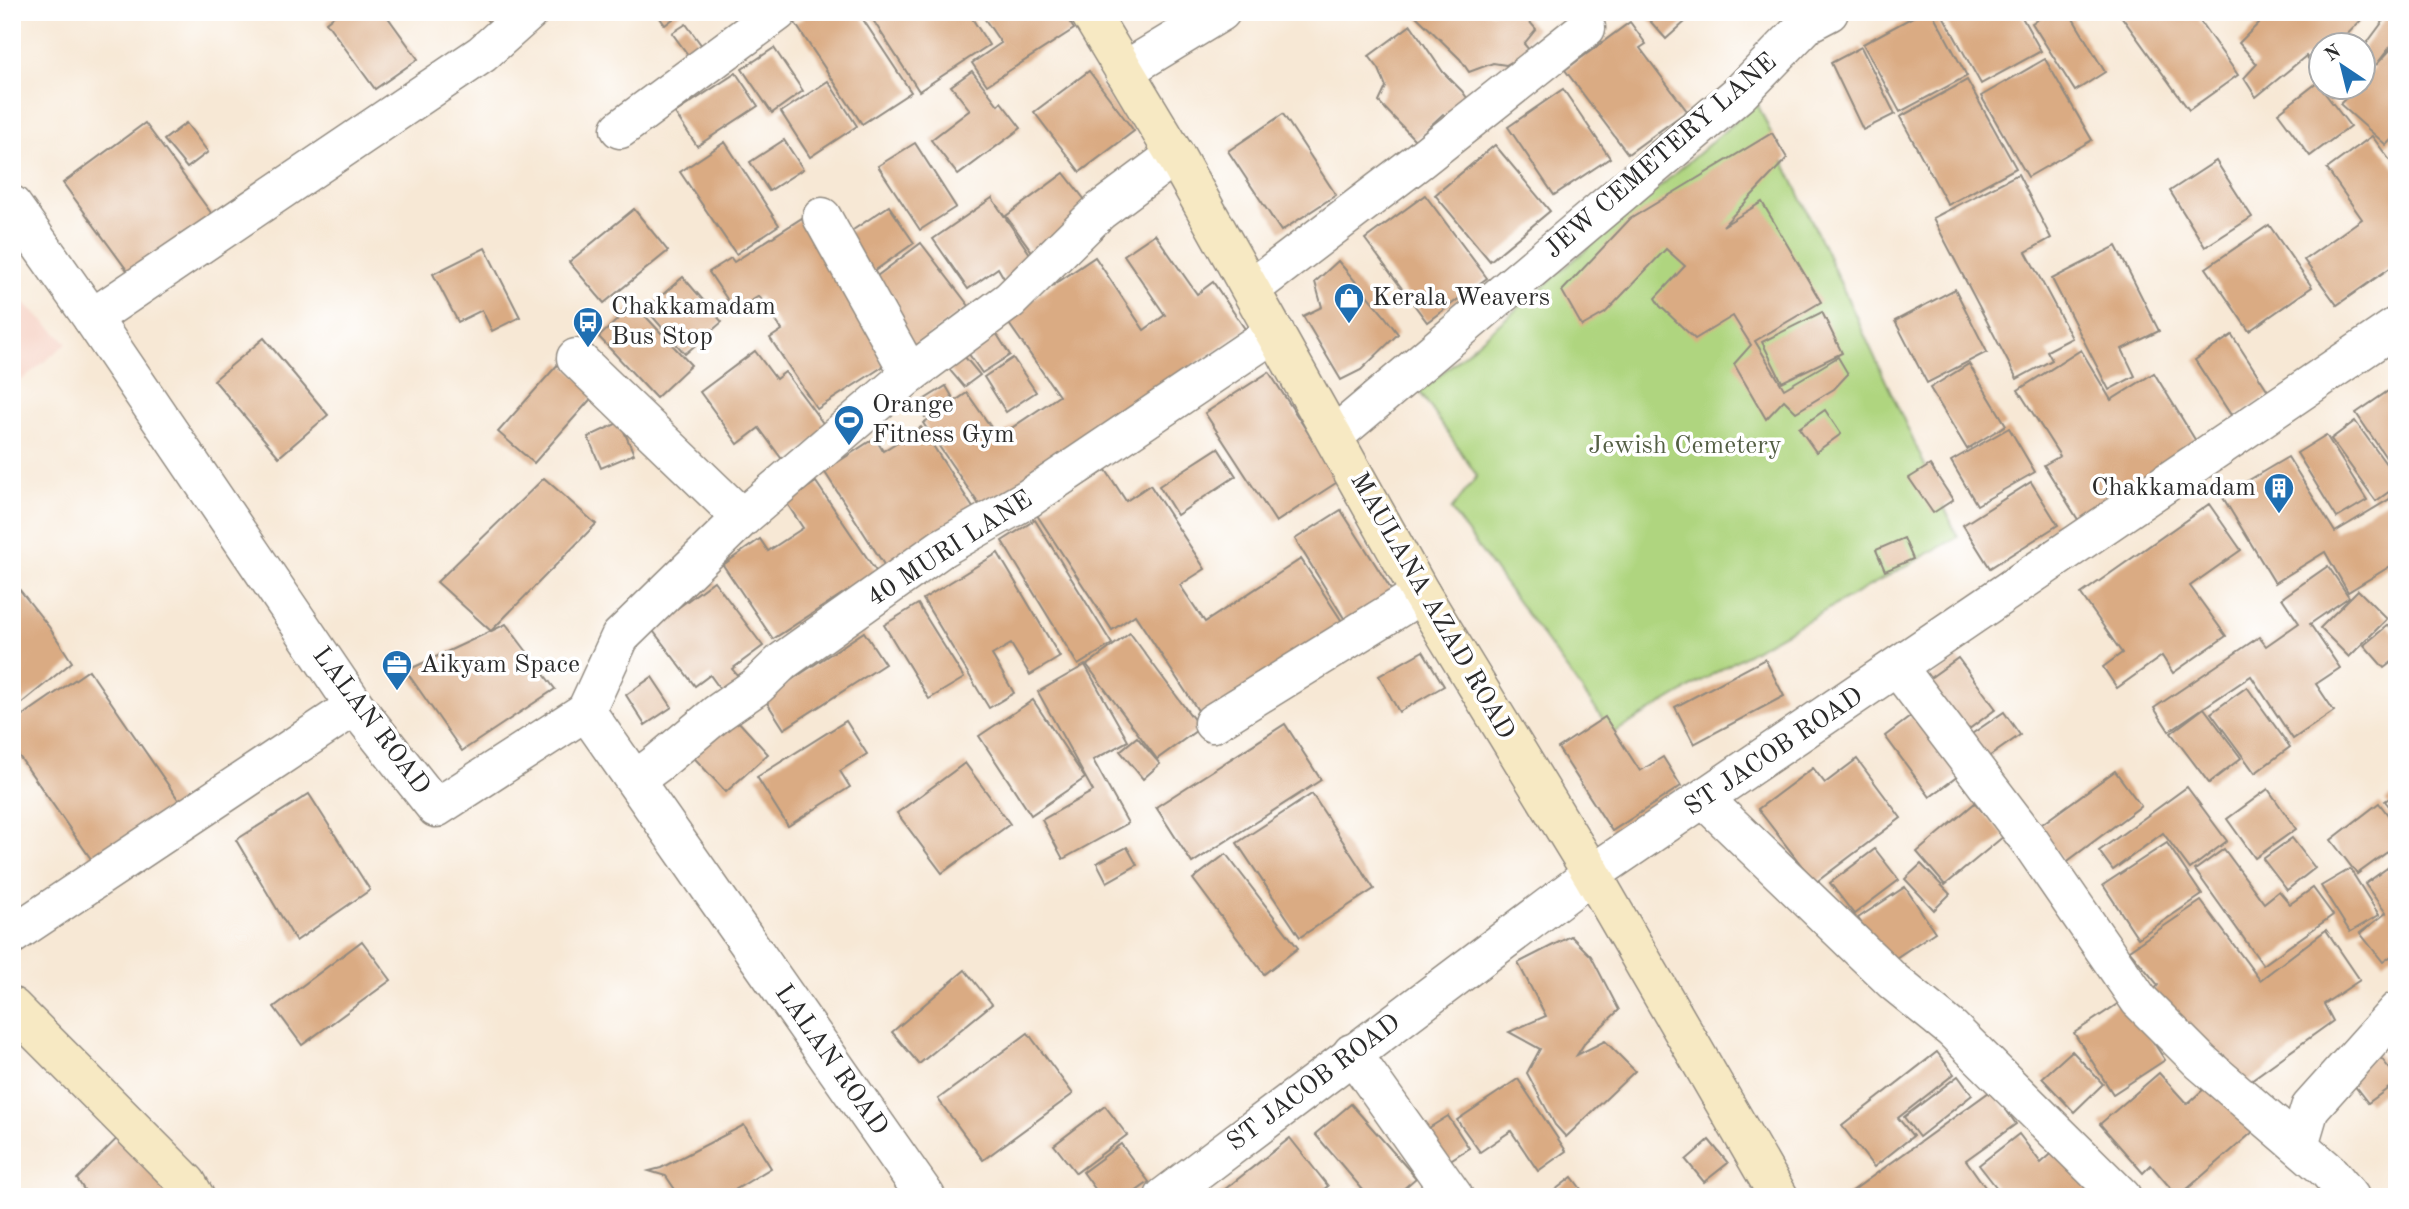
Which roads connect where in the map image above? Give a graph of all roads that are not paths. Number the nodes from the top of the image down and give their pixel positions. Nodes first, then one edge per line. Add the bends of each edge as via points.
1 (529, 12) edge
2 (778, 12) edge
3 (1089, 12) edge
4 (1221, 12) edge
5 (1813, 16) edge
6 (1586, 28) dead end
7 (1124, 71) junction
8 (620, 130) dead end
9 (1175, 155) junction
10 (12, 205) edge
11 (822, 217) dead end
12 (1251, 289) junction
13 (92, 318) junction
14 (2397, 326) edge
15 (1276, 332) junction
16 (576, 358) dead end
17 (910, 374) junction
18 (1334, 436) junction
19 (742, 518) junction
20 (1421, 594) junction
21 (1898, 668) junction
22 (355, 706) junction
23 (586, 711) junction
24 (1213, 723) dead end
25 (635, 780) junction
26 (1704, 799) junction
27 (1592, 874) junction
28 (12, 935) edge
29 (12, 1007) edge
30 (2397, 1011) edge
31 (1352, 1053) junction
32 (2299, 1145) junction
33 (195, 1197) edge
34 (926, 1197) edge
35 (1164, 1197) edge
36 (1454, 1197) edge
37 (1779, 1197) edge
38 (2122, 1197) edge
39 (2350, 1197) edge

1 - 13 street via 482,54
2 - 8 street
3 - 7 main road, MAULANA AZAD ROAD
4 - 7 street
5 - 18 street, JEW CEMETERY LANE via 1740,93
6 - 12 street
7 - 9 main road, MAULANA AZAD ROAD
9 - 12 main road, MAULANA AZAD ROAD
9 - 17 street via 1100,211 1010,300
10 - 13 street, LALAN ROAD
11 - 17 street
12 - 15 main road, MAULANA AZAD ROAD
13 - 22 street, LALAN ROAD
14 - 21 street, ST JACOB ROAD
15 - 18 main road, MAULANA AZAD ROAD
15 - 25 street, 40 MURI LANE via 1029,498 924,561 783,662
16 - 19 street
17 - 19 street
18 - 20 main road, MAULANA AZAD ROAD
19 - 23 street via 620,637
20 - 24 street
20 - 27 main road, MAULANA AZAD ROAD
21 - 26 street, ST JACOB ROAD
21 - 32 street via 2031,843 2138,1000 2201,1062
22 - 23 street, LALAN ROAD via 436,808
22 - 28 street
23 - 25 street, LALAN ROAD
25 - 34 street, LALAN ROAD
26 - 27 street, ST JACOB ROAD
26 - 38 street via 1894,982 1952,1029
27 - 31 street, ST JACOB ROAD
27 - 37 main road, MAULANA AZAD ROAD
29 - 33 main road via 187,1183
30 - 32 street via 2310,1108
31 - 35 street, ST JACOB ROAD
31 - 36 street
32 - 39 street

